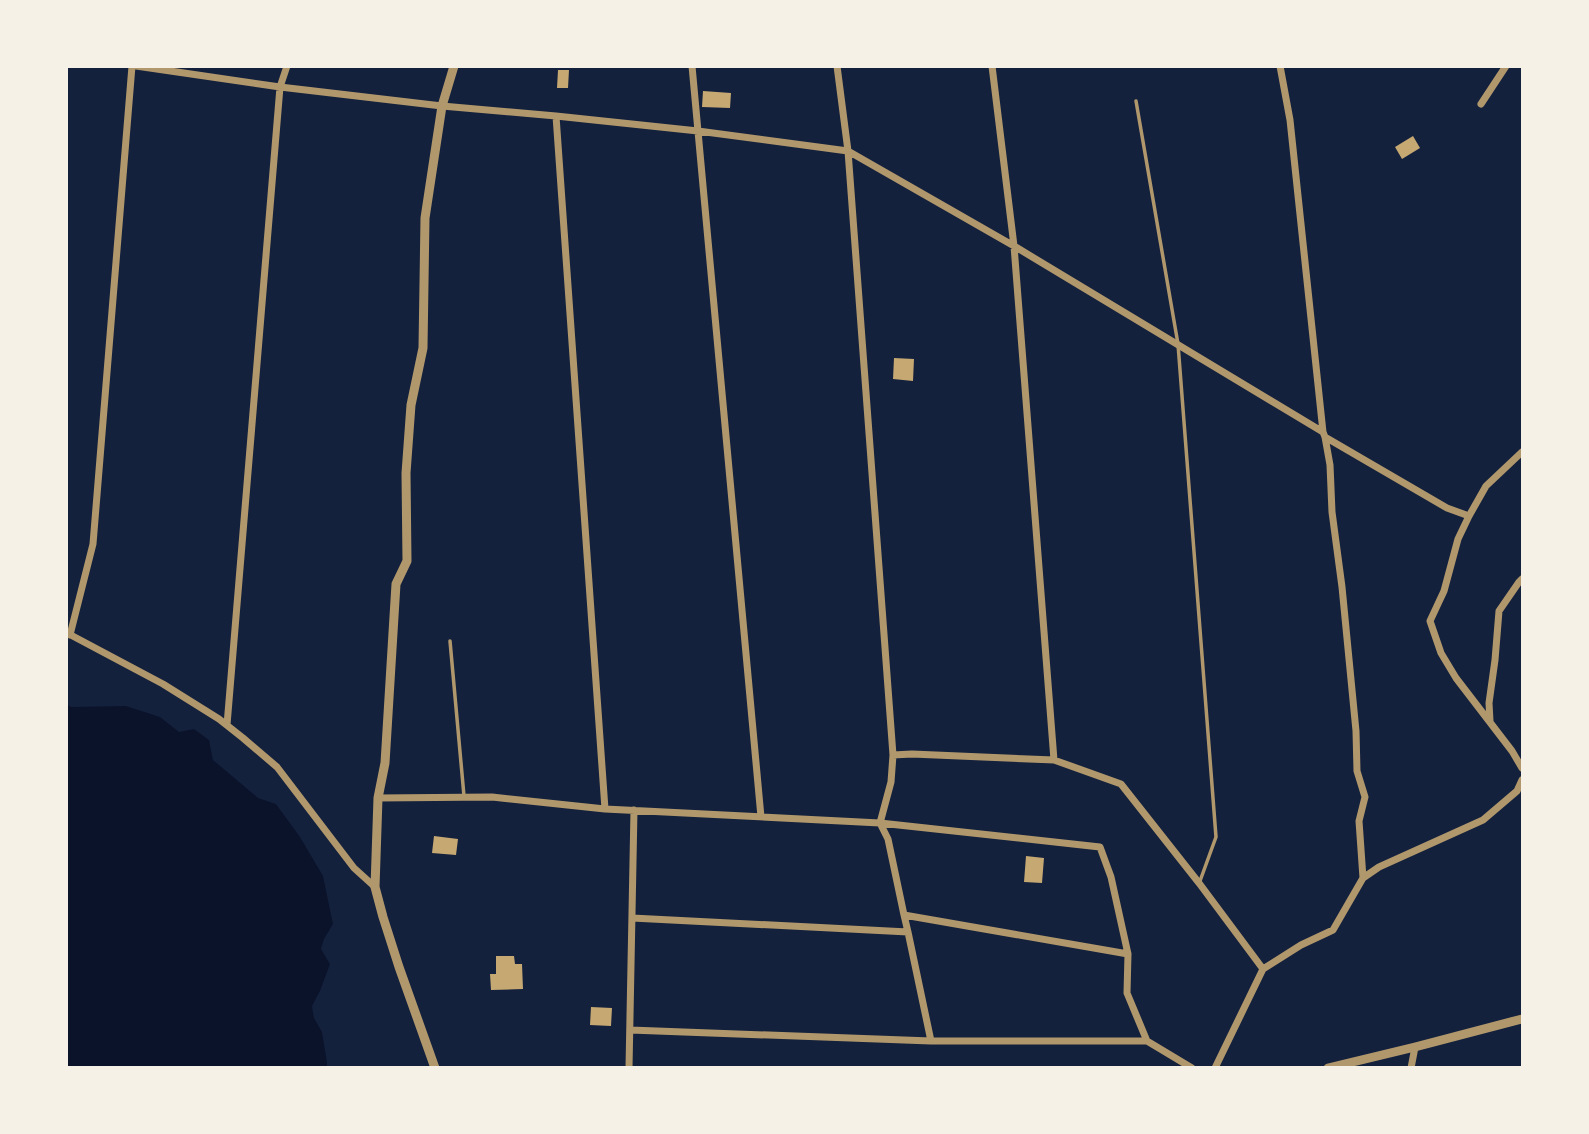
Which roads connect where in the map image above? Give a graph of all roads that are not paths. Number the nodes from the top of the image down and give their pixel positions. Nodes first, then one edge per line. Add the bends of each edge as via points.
1 (134, 66) edge
2 (286, 66) edge
3 (454, 66) edge
4 (692, 66) edge
5 (837, 66) edge
6 (992, 66) edge
7 (1280, 66) edge
8 (1506, 66) edge
9 (280, 87) junction
10 (1136, 101) dead end
11 (1481, 104) dead end
12 (442, 106) junction
13 (556, 116) junction
14 (698, 131) junction
15 (848, 151) junction
16 (1014, 246) junction
17 (1178, 344) junction
18 (1324, 435) junction
19 (1522, 452) edge
20 (1469, 516) junction
21 (1522, 579) edge
22 (69, 634) edge
23 (450, 641) dead end
24 (1490, 722) junction
25 (227, 725) junction
26 (893, 755) junction
27 (1054, 760) junction
28 (1522, 768) edge
29 (1522, 780) edge
30 (464, 797) junction
31 (378, 798) junction
32 (605, 809) junction
33 (634, 810) junction
34 (761, 817) junction
35 (880, 823) junction
36 (1363, 878) junction
37 (1199, 883) junction
38 (376, 887) junction
39 (904, 915) junction
40 (632, 918) junction
41 (908, 932) junction
42 (1128, 954) junction
43 (1263, 969) junction
44 (1522, 1019) edge
45 (630, 1030) junction
46 (931, 1041) junction
47 (1147, 1041) junction
48 (1415, 1047) junction
49 (435, 1068) edge
50 (629, 1068) edge
51 (1192, 1068) edge
52 (1215, 1068) edge
53 (1328, 1068) edge
54 (1411, 1068) edge

1 - 9 street
1 - 22 street via 93,544
2 - 9 street
3 - 12 street
4 - 14 street
5 - 15 street
6 - 16 street
7 - 18 street via 1290,120
8 - 11 street
9 - 12 street
9 - 25 street
10 - 17 lane
12 - 13 street
12 - 31 street via 425,218 423,348 411,405 406,473 407,561 396,584 385,763
13 - 14 street
13 - 32 street
14 - 15 street
14 - 34 street
15 - 16 street
15 - 26 street
16 - 17 street
16 - 27 street
17 - 18 street
17 - 37 lane via 1216,837
18 - 20 street via 1447,508
18 - 36 street via 1357,771 1365,797 1359,821
19 - 20 street via 1486,486
20 - 24 street via 1430,621 1441,653
21 - 24 street via 1499,611
22 - 25 street via 163,684
23 - 30 lane
24 - 28 street
25 - 38 street via 277,767 354,868
26 - 27 street
26 - 35 street
27 - 37 street via 1121,785
29 - 36 street via 1517,791 1483,820
30 - 31 street
30 - 32 street
31 - 38 street
32 - 33 street
33 - 34 street
33 - 40 street
34 - 35 street
35 - 39 street via 888,839
35 - 42 street via 1100,847
36 - 43 street via 1333,930
37 - 43 street
38 - 49 street via 398,967
39 - 41 street
39 - 42 street
40 - 41 street
40 - 45 street
41 - 46 street
42 - 47 street via 1127,993
43 - 52 street
44 - 48 street
45 - 46 street
45 - 50 street
46 - 47 street
47 - 51 street
48 - 53 street
48 - 54 street

